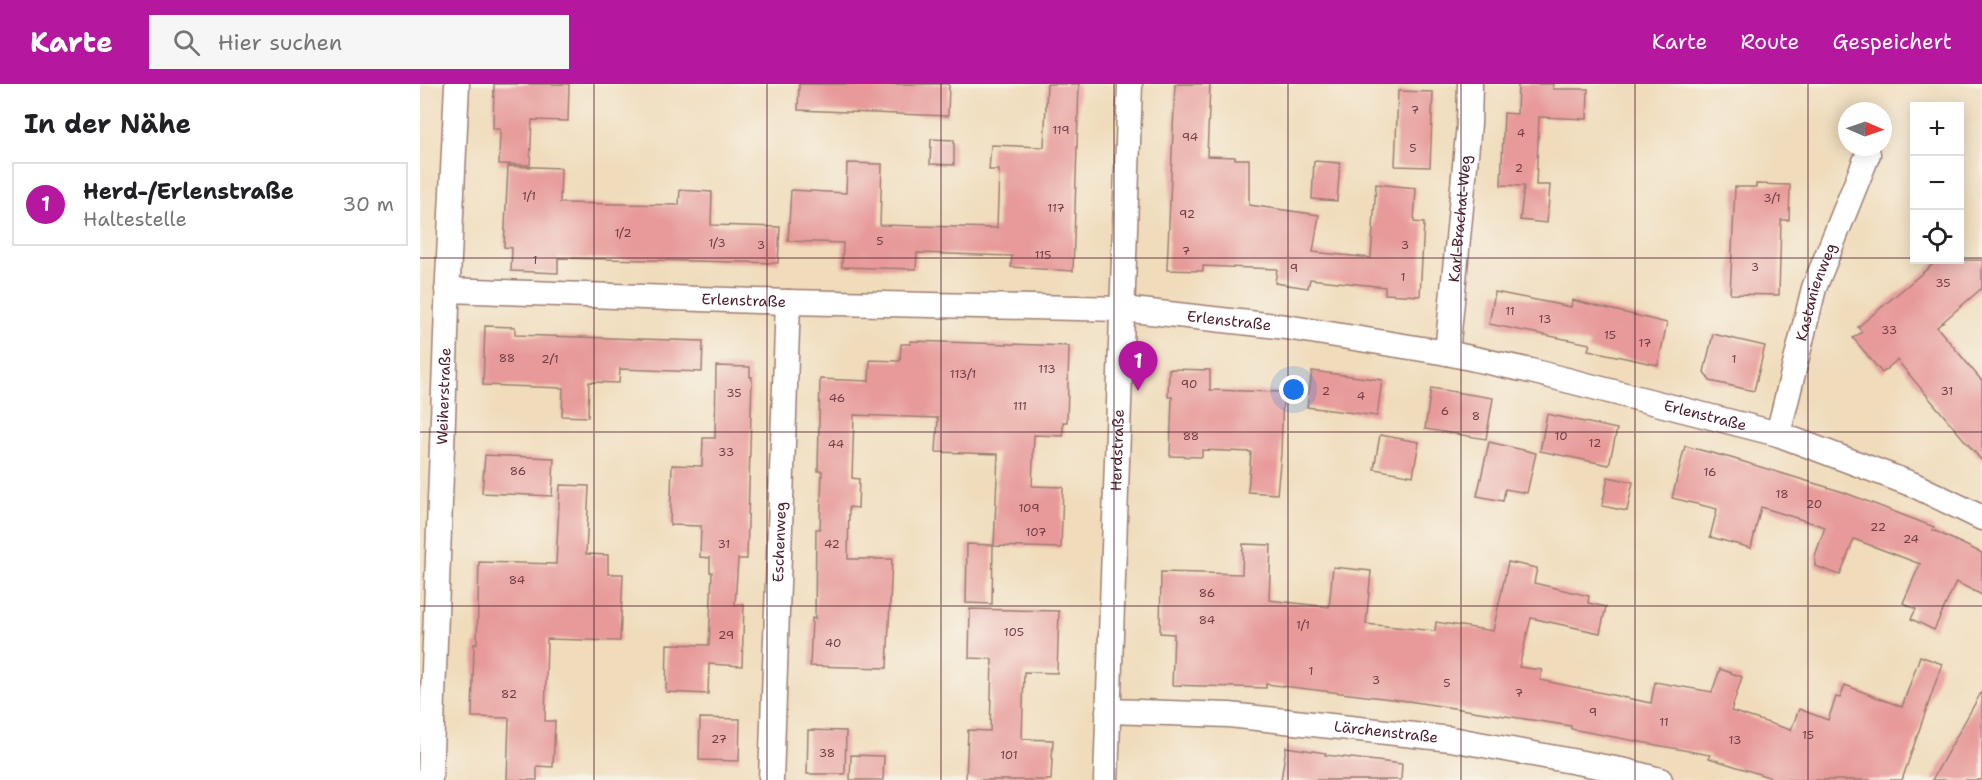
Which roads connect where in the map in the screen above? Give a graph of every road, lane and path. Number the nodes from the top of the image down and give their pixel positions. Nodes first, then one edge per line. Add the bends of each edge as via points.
1 (457, 84) edge
2 (1130, 84) edge
3 (1470, 84) edge
4 (1867, 156) edge
5 (447, 290) junction
6 (788, 302) junction
7 (1123, 309) junction
8 (1448, 353) junction
9 (1778, 434) junction
10 (1982, 518) edge
11 (1108, 711) junction
12 (430, 780) edge
13 (771, 780) edge
14 (1106, 780) edge
15 (1660, 780) edge

1 - 5 street, Weiherstraße
2 - 7 street, Herdstraße
3 - 8 street, Karl-Brachat-Weg
4 - 9 street, Kastanienweg via 1814,288
5 - 6 street, Erlenstraße
5 - 12 street, Weiherstraße
6 - 7 street, Erlenstraße
6 - 13 street, Eschenweg
7 - 8 street, Erlenstraße via 1286,327
7 - 11 street, Herdstraße
8 - 9 street, Erlenstraße
9 - 10 street, Erlenstraße via 1914,485
11 - 14 street, Herdstraße
11 - 15 street, Lärchenstraße via 1229,715 1451,739

